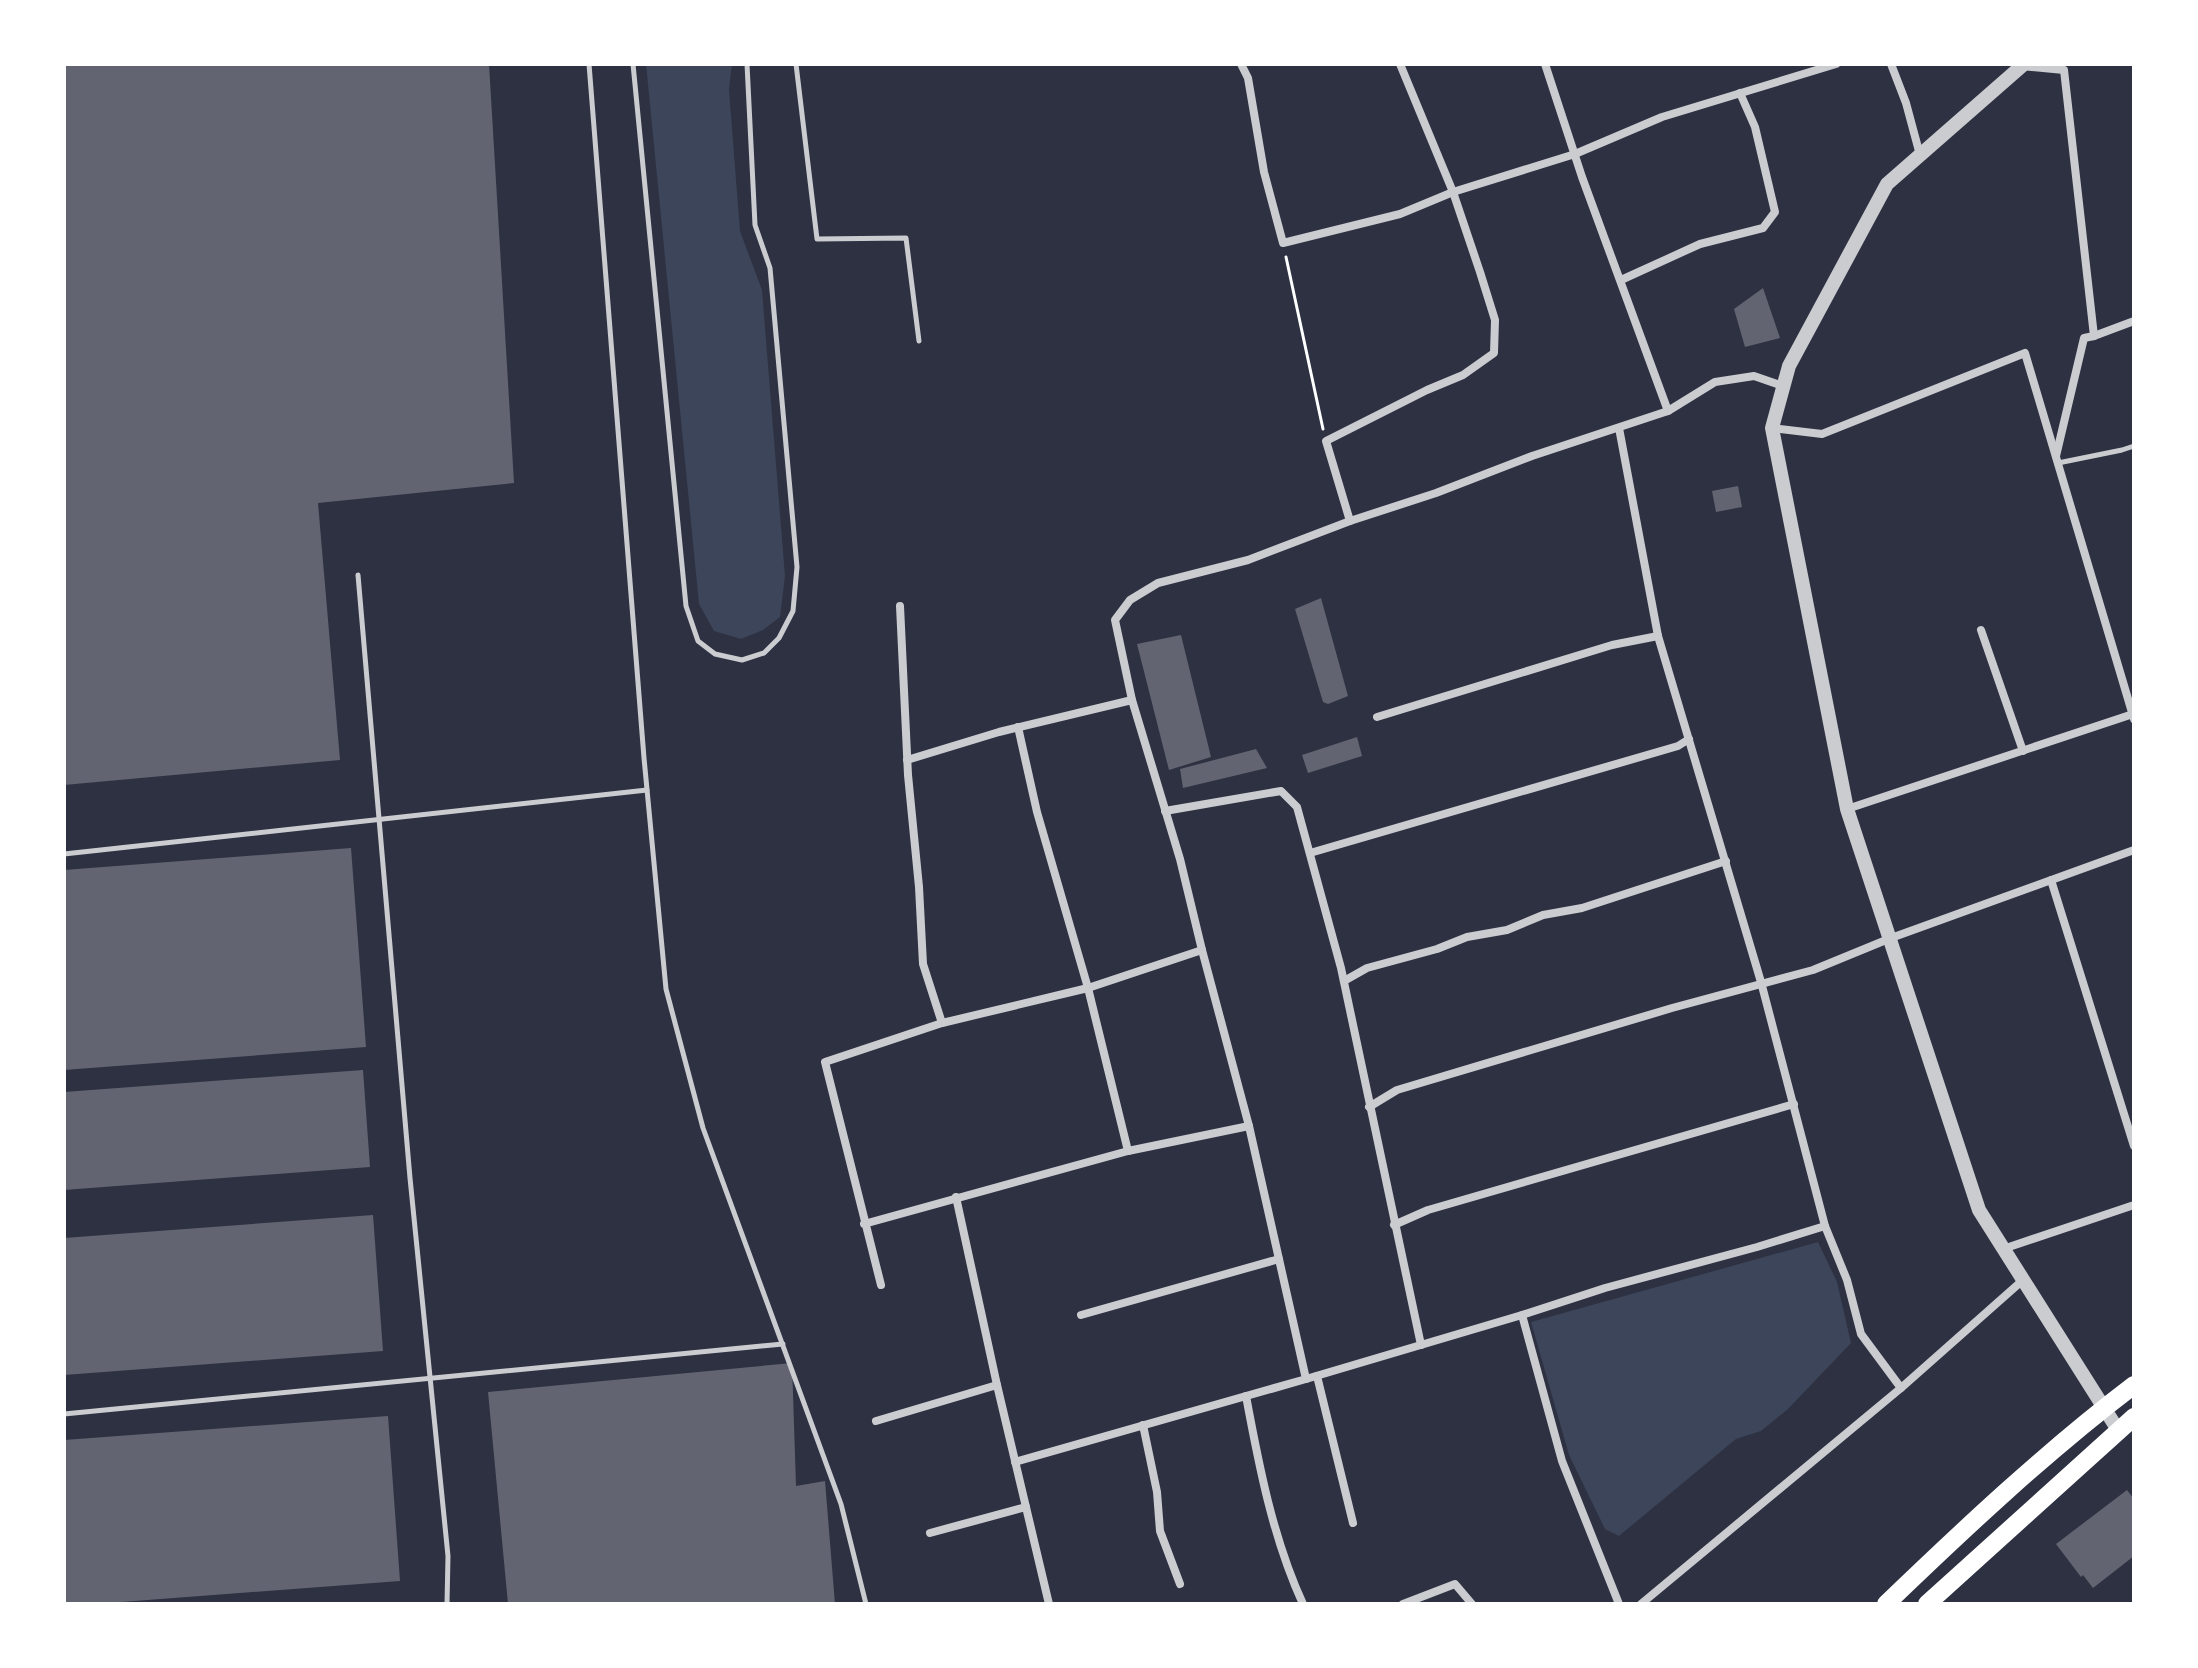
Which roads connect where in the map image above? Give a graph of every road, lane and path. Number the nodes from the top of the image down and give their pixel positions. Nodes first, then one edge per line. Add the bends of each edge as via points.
1 (589, 64) edge
2 (633, 64) edge
3 (747, 64) edge
4 (796, 64) edge
5 (1241, 64) edge
6 (1400, 64) edge
7 (1545, 64) edge
8 (1836, 64) edge
9 (1891, 64) edge
10 (2022, 65) edge
11 (1740, 93) junction
12 (1575, 154) junction
13 (1920, 155) junction
14 (1453, 192) junction
15 (1283, 243) junction
16 (1621, 280) junction
17 (2134, 321) edge
18 (2094, 336) junction
19 (919, 341) dead end
20 (1783, 386) junction
21 (1668, 411) junction
22 (1619, 428) junction
23 (1772, 428) junction
24 (1326, 441) junction
25 (2134, 446) edge
26 (2057, 460) junction
27 (1350, 521) junction
28 (358, 575) dead end
29 (900, 606) dead end
30 (1981, 630) dead end
31 (1658, 636) junction
32 (1132, 700) junction
33 (1377, 717) dead end
34 (2133, 717) edge
35 (1018, 727) junction
36 (1689, 739) junction
37 (2023, 751) junction
38 (907, 760) junction
39 (647, 790) junction
40 (1847, 809) junction
41 (1165, 811) junction
42 (380, 821) junction
43 (2134, 850) edge
44 (1310, 853) junction
45 (64, 854) edge
46 (1726, 861) junction
47 (2051, 880) junction
48 (1891, 938) junction
49 (1202, 950) junction
50 (1344, 981) junction
51 (1761, 982) junction
52 (1088, 988) junction
53 (942, 1023) junction
54 (1794, 1104) junction
55 (1369, 1107) junction
56 (1249, 1126) junction
57 (2134, 1146) edge
58 (1128, 1151) junction
59 (956, 1197) junction
60 (2134, 1205) edge
61 (864, 1224) junction
62 (1394, 1225) junction
63 (1825, 1226) junction
64 (2003, 1249) junction
65 (1279, 1259) junction
66 (2023, 1280) junction
67 (881, 1285) dead end
68 (1081, 1315) dead end
69 (1522, 1315) junction
70 (783, 1344) junction
71 (1421, 1345) junction
72 (1317, 1376) junction
73 (1306, 1379) junction
74 (431, 1380) junction
75 (997, 1385) junction
76 (2134, 1385) edge
77 (1901, 1388) junction
78 (1246, 1396) junction
79 (2104, 1408) junction
80 (64, 1414) edge
81 (2134, 1417) edge
82 (876, 1421) dead end
83 (1143, 1425) junction
84 (2118, 1430) junction
85 (1015, 1462) junction
86 (1026, 1507) junction
87 (1353, 1523) dead end
88 (930, 1533) dead end
89 (1180, 1584) dead end
90 (447, 1604) edge
91 (866, 1604) edge
92 (1049, 1604) edge
93 (1303, 1604) edge
94 (1403, 1604) edge
95 (1472, 1604) edge
96 (1619, 1604) edge
97 (1641, 1604) edge
98 (1886, 1604) edge
99 (1927, 1604) edge

1 - 39 lane
2 - 3 lane via 686,606 698,641 715,654 742,660 764,653 779,638 793,611 797,567 770,268 755,225
4 - 19 lane via 817,239 906,238
5 - 15 street
6 - 14 street
7 - 12 street
8 - 11 street
9 - 13 street
10 - 13 street
10 - 18 street via 2064,70
11 - 12 street via 1662,117
11 - 16 street via 1755,127 1775,212 1763,228 1700,244
12 - 14 street
12 - 16 street
13 - 20 street via 1887,184
14 - 15 street via 1400,214
14 - 24 street via 1495,320 1494,353 1463,375
15 - 24 path
16 - 21 street
17 - 18 street
18 - 26 street via 2084,338
20 - 21 street via 1754,376 1715,382
20 - 23 street
21 - 22 street
22 - 27 street
22 - 31 street
23 - 26 street via 1822,434 2025,353
23 - 40 street
24 - 27 street
25 - 26 lane
26 - 34 street
27 - 32 street via 1248,560 1158,583 1130,600 1115,620
28 - 42 lane
29 - 38 street
30 - 37 street
31 - 33 street via 1612,645
31 - 36 street
32 - 35 street
32 - 41 street
34 - 37 street
35 - 38 street
35 - 52 street
36 - 44 street
36 - 46 street
37 - 40 street
38 - 53 street via 923,964
39 - 42 lane
39 - 70 lane via 666,989 703,1128
40 - 48 street
41 - 44 street via 1281,791 1297,807
41 - 49 street
42 - 45 lane
42 - 74 lane
43 - 47 street
44 - 50 street
46 - 50 street via 1367,968
46 - 51 street
47 - 48 street
47 - 57 street
48 - 51 street via 1813,970
48 - 64 street via 1979,1210
49 - 52 street
49 - 56 street
50 - 55 street
51 - 54 street
51 - 55 street via 1397,1090
52 - 53 street
52 - 58 street
53 - 61 street via 825,1062
54 - 62 street via 1428,1210
54 - 63 street
55 - 62 street
56 - 58 street
56 - 65 street
58 - 59 street
59 - 61 street
59 - 75 street
60 - 64 street
61 - 67 street
62 - 71 street
63 - 69 street
63 - 77 street via 1861,1334
64 - 66 street
65 - 68 street
65 - 73 street
66 - 77 street
66 - 79 street
69 - 71 street
69 - 96 street via 1562,1461
70 - 74 lane
70 - 91 lane via 841,1504
71 - 72 street
72 - 73 street
72 - 87 street
73 - 78 street
74 - 80 lane
74 - 90 lane via 448,1556
75 - 82 street
75 - 85 street
76 - 79 main road
77 - 97 street
78 - 83 street
78 - 93 street via 1270,1507
79 - 84 street
79 - 98 main road
81 - 84 main road
83 - 85 street
83 - 89 street via 1160,1531
84 - 99 main road
85 - 86 street
86 - 88 street
86 - 92 street
94 - 95 street via 1455,1584

